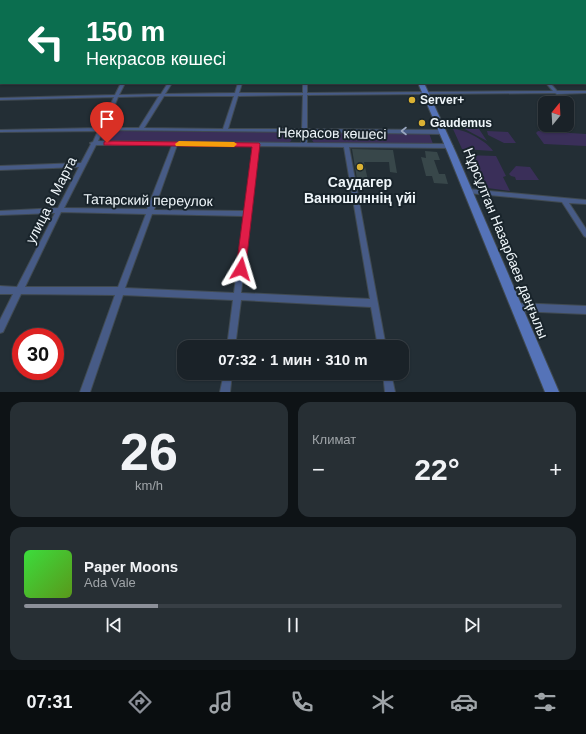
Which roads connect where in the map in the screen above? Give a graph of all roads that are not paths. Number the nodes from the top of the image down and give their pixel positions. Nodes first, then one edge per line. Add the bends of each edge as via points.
1 (122, 84) edge
2 (169, 84) edge
3 (240, 84) edge
4 (306, 84) edge
5 (421, 84) edge
6 (549, 84) edge
7 (586, 92) edge
8 (557, 93) junction
9 (235, 94) junction
10 (305, 94) junction
11 (426, 94) junction
12 (162, 95) junction
13 (116, 96) junction
14 (0, 99) edge
15 (102, 129) junction
16 (140, 130) junction
17 (225, 130) junction
18 (304, 130) junction
19 (0, 131) edge
20 (443, 132) junction
21 (93, 143) junction
22 (175, 144) junction
23 (256, 144) junction
24 (304, 145) junction
25 (346, 145) junction
26 (450, 146) junction
27 (82, 165) junction
28 (0, 168) edge
29 (468, 190) junction
30 (564, 200) junction
31 (586, 202) edge
32 (59, 210) junction
33 (149, 211) junction
34 (0, 213) edge
35 (248, 214) junction
36 (586, 234) edge
37 (0, 290) edge
38 (18, 290) junction
39 (120, 291) junction
40 (238, 297) junction
41 (373, 303) junction
42 (516, 307) junction
43 (586, 310) edge
44 (0, 329) edge
45 (232, 340) edge
46 (381, 340) edge
47 (227, 380) edge
48 (388, 380) edge
49 (85, 392) edge
50 (225, 392) edge
51 (390, 392) edge
52 (552, 392) edge

1 - 13 street, улица 8 Марта
2 - 12 street
3 - 9 street
4 - 10 street
5 - 11 main road, Нұрсұлтан Назарбаев даңғылы
6 - 8 street
7 - 8 street
8 - 11 street
9 - 10 street
9 - 12 street
9 - 17 street
10 - 11 street
10 - 18 street
11 - 20 main road, Нұрсұлтан Назарбаев даңғылы
12 - 13 street
12 - 16 street
13 - 14 street
13 - 15 street, улица 8 Марта
15 - 16 street, Некрасов көшесі
15 - 19 street, Некрасов көшесі
15 - 21 street, улица 8 Марта
16 - 17 street, Некрасов көшесі
17 - 18 street, Некрасов көшесі
20 -> 18 street, Некрасов көшесі
18 - 24 street
20 - 26 main road, Нұрсұлтан Назарбаев даңғылы
21 - 22 street, Некрасов көшесі
21 - 27 street, улица 8 Марта
22 - 23 street, Некрасов көшесі
22 - 33 street
23 - 24 street, Некрасов көшесі
23 - 35 street
24 - 25 street, Некрасов көшесі
25 - 26 street, Некрасов көшесі
25 - 41 street
26 - 29 main road, Нұрсұлтан Назарбаев даңғылы
27 - 28 street
27 - 32 street, улица 8 Марта
29 - 30 street
29 - 42 main road, Нұрсұлтан Назарбаев даңғылы
30 - 31 street
30 - 36 street
32 - 33 street, Татарский переулок
32 - 34 street, Татарский переулок
32 - 38 street, улица 8 Марта
33 - 35 street, Татарский переулок
33 - 39 street
35 - 40 street
37 - 38 street
38 - 39 street
38 - 44 street, улица 8 Марта
39 - 40 street
39 - 49 street
40 - 41 street
40 - 45 street
41 - 46 street
42 - 43 street
42 - 52 main road, Нұрсұлтан Назарбаев даңғылы
47 - 50 street
48 - 51 street

